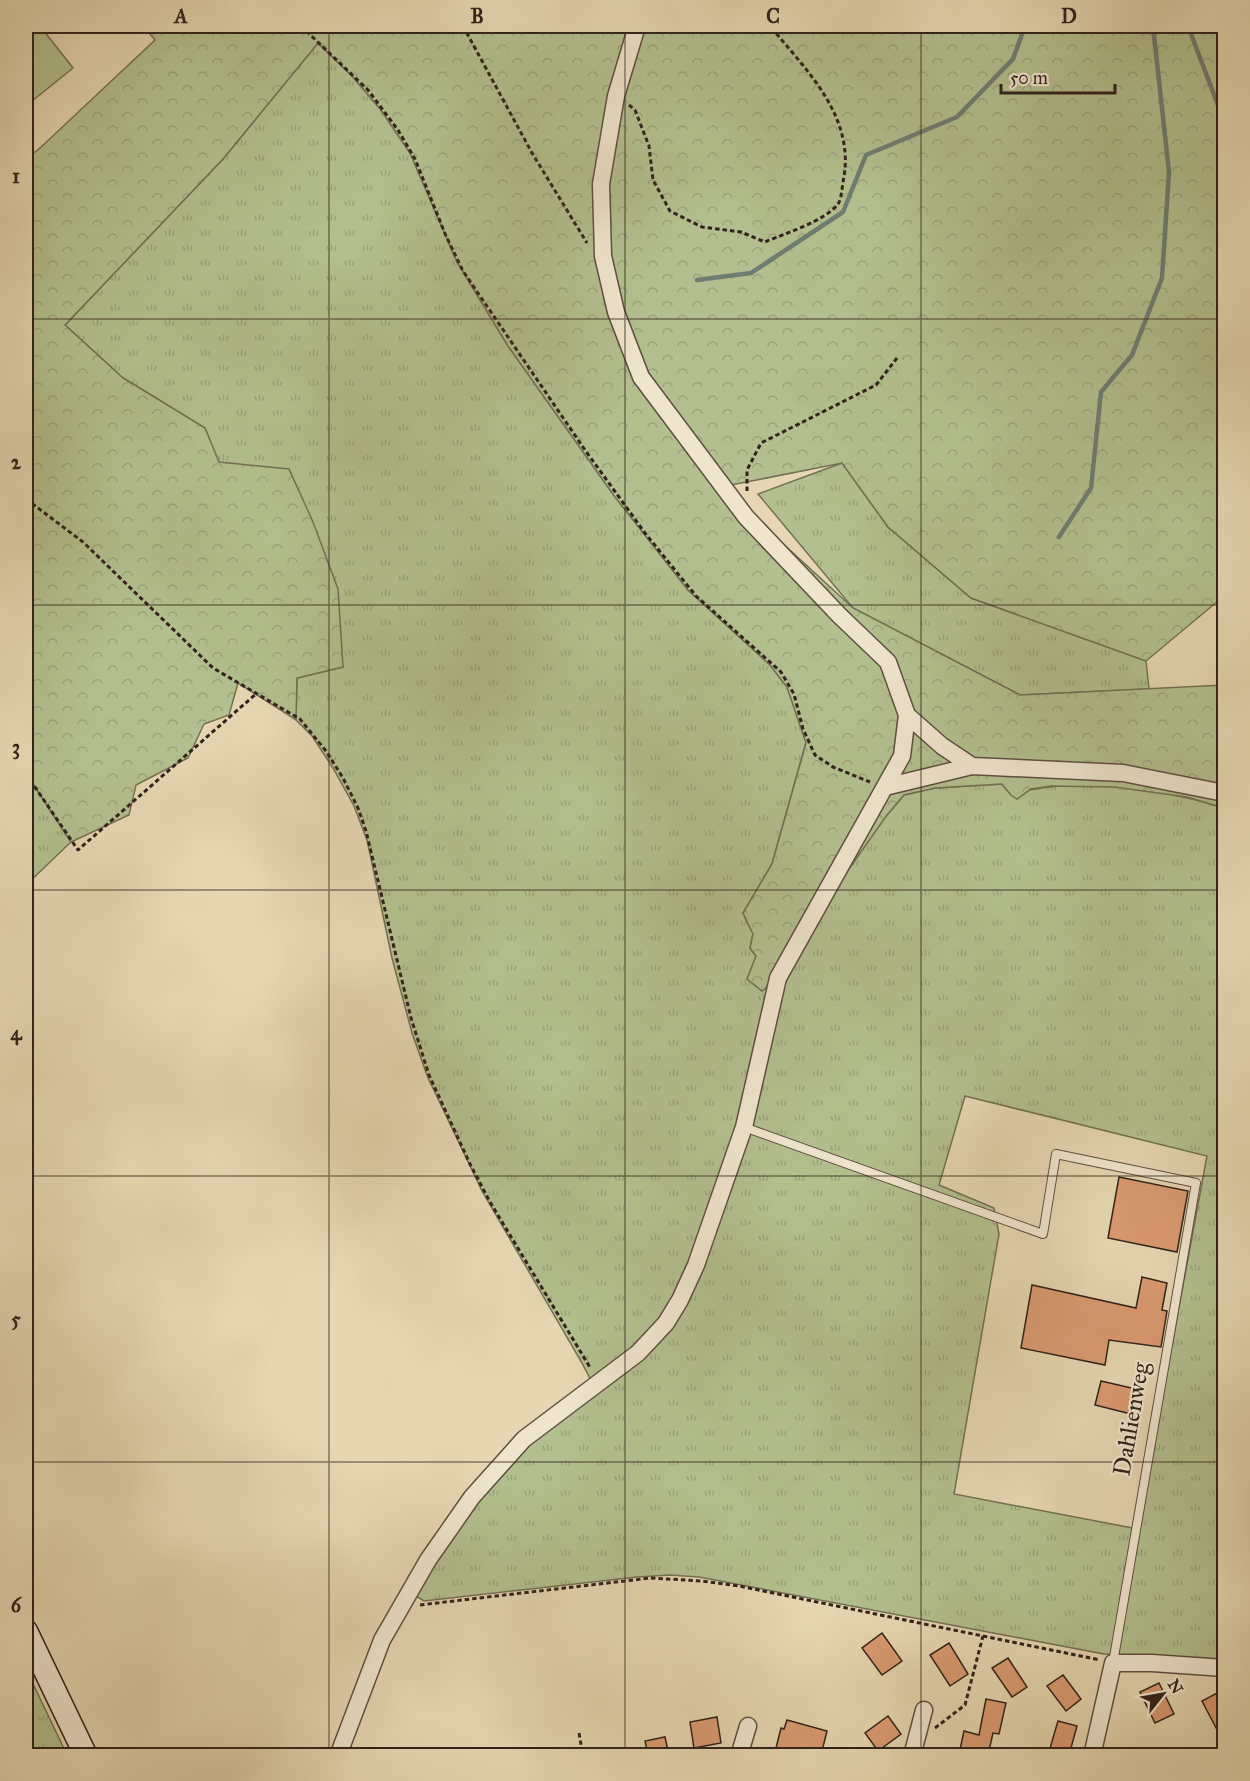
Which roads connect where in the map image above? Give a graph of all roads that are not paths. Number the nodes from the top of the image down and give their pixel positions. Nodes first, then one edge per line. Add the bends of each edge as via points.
1 (637, 26) edge
2 (907, 715) junction
3 (972, 766) junction
4 (885, 788) junction
5 (1224, 793) edge
6 (744, 1127) junction
7 (26, 1631) edge
8 (1113, 1663) junction
9 (1224, 1668) edge
10 (924, 1710) dead end
11 (748, 1726) dead end
12 (914, 1750) edge
13 (86, 1755) edge
14 (338, 1755) edge
15 (739, 1755) edge
16 (1092, 1755) edge

1 - 2 street via 616,96 601,184 603,256 616,312 641,377 746,517 888,662
2 - 3 street via 942,747
2 - 4 street via 902,756
3 - 4 street
3 - 5 street via 1123,773
4 - 6 street via 778,978
6 - 8 lane, Dahlienweg via 1043,1234 1056,1154 1196,1183
6 - 14 street via 696,1265 666,1323 638,1353 524,1439 472,1497 428,1560 382,1640
7 - 13 street
8 - 9 street
8 - 16 street, Dahlienweg
10 - 12 street
11 - 15 street

